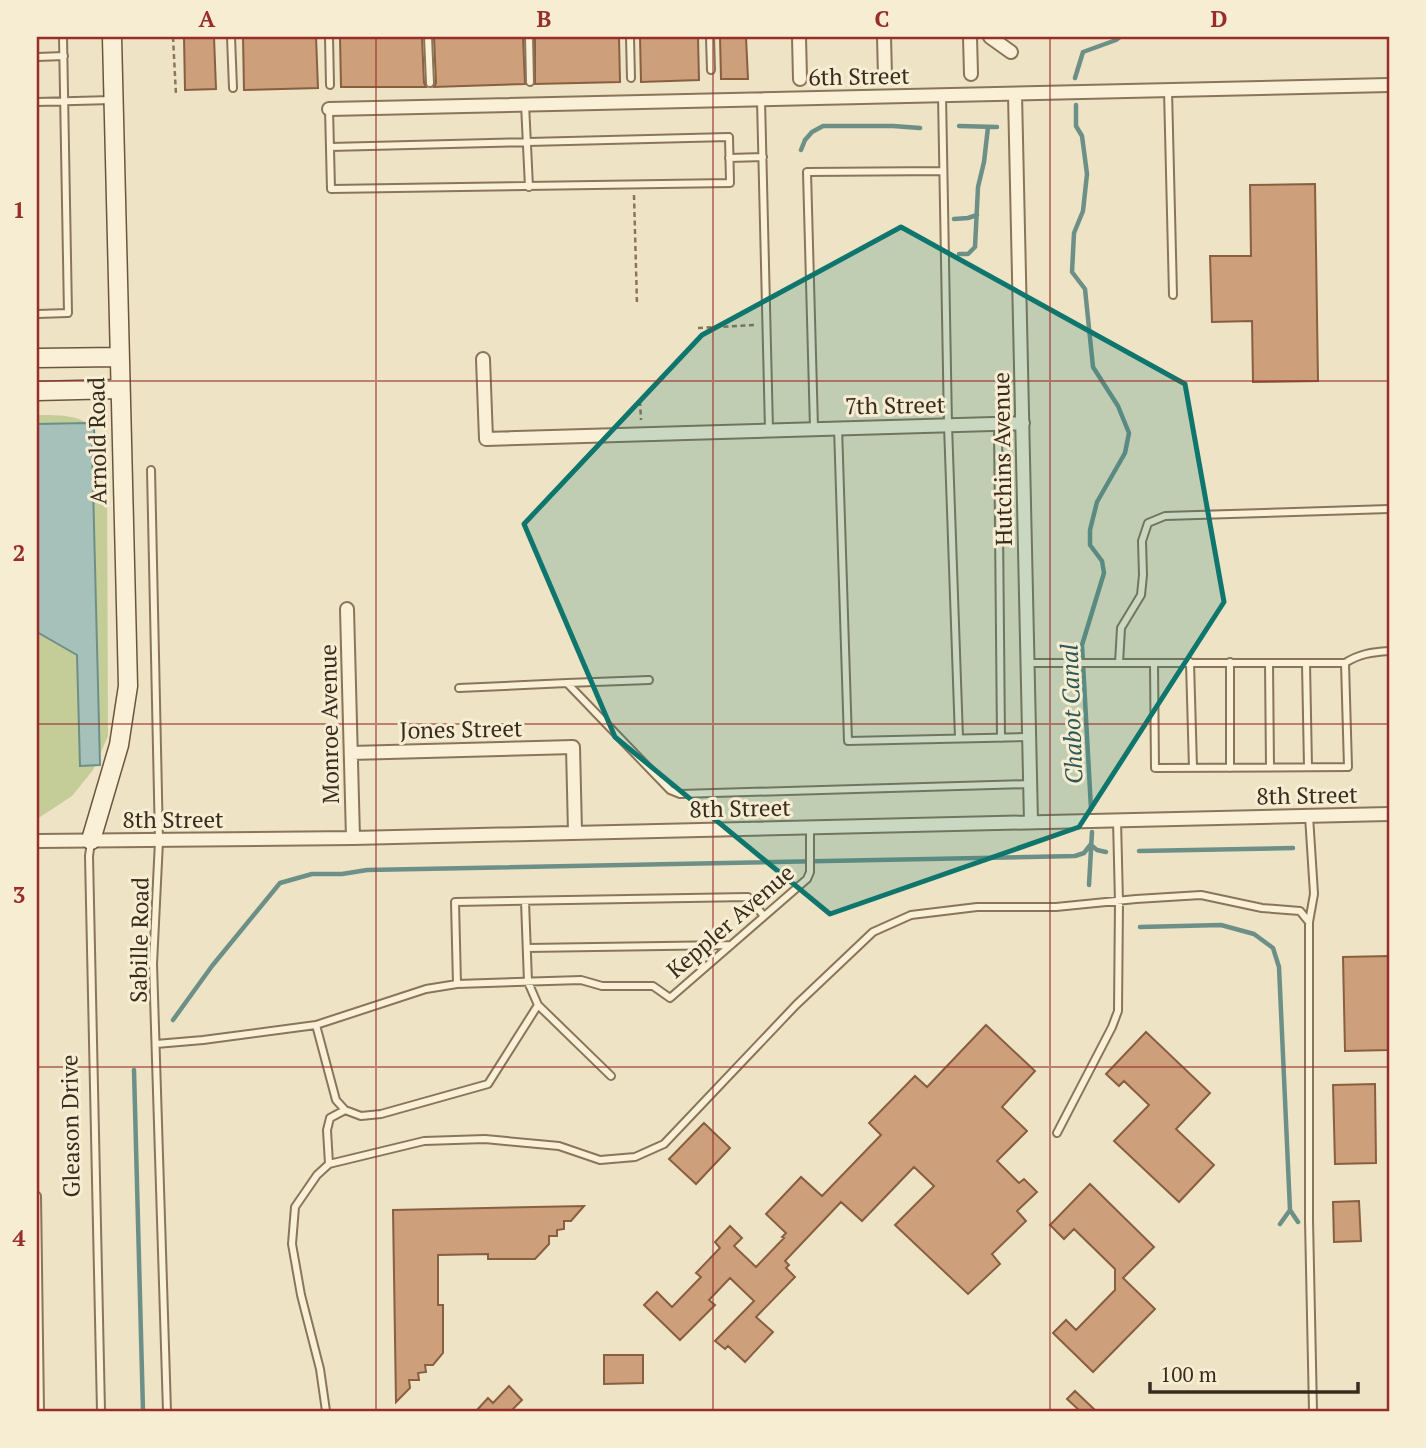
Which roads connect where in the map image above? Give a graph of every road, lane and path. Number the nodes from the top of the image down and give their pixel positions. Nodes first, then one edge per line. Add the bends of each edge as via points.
1 (63, 37) edge
2 (112, 37) edge
3 (173, 37) edge
4 (231, 37) edge
5 (329, 37) edge
6 (428, 37) edge
7 (528, 37) edge
8 (630, 37) edge
9 (710, 37) edge
10 (799, 37) edge
11 (884, 37) edge
12 (970, 37) edge
13 (990, 37) edge
14 (1011, 51) dead end
15 (64, 56) junction
16 (37, 57) edge
17 (711, 70) dead end
18 (971, 74) dead end
19 (885, 76) dead end
20 (631, 78) dead end
21 (800, 79) dead end
22 (530, 82) dead end
23 (430, 83) dead end
24 (330, 85) dead end
25 (1389, 85) edge
26 (233, 88) dead end
27 (1168, 90) junction
28 (1015, 94) junction
29 (176, 95) dead end
30 (942, 95) junction
31 (761, 99) junction
32 (114, 100) junction
33 (37, 102) edge
34 (65, 102) junction
35 (525, 104) junction
36 (329, 109) joint
37 (527, 143) junction
38 (330, 147) junction
39 (763, 157) junction
40 (729, 158) junction
41 (943, 171) junction
42 (634, 184) junction
43 (529, 187) junction
44 (1173, 295) dead end
45 (637, 304) dead end
46 (37, 314) edge
47 (766, 324) junction
48 (698, 328) dead end
49 (119, 357) junction
50 (37, 358) edge
51 (483, 359) dead end
52 (120, 389) junction
53 (37, 391) edge
54 (640, 401) dead end
55 (998, 423) junction
56 (1023, 423) junction
57 (948, 425) junction
58 (838, 427) junction
59 (814, 428) junction
60 (769, 430) junction
61 (641, 434) junction
62 (151, 470) dead end
63 (1389, 509) edge
64 (347, 609) dead end
65 (1389, 651) edge
66 (1028, 663) junction
67 (1119, 663) junction
68 (1154, 663) junction
69 (1191, 663) junction
70 (1230, 663) junction
71 (1269, 663) junction
72 (1307, 663) junction
73 (1345, 663) junction
74 (649, 680) dead end
75 (567, 683) junction
76 (459, 688) dead end
77 (1001, 737) junction
78 (1029, 737) junction
79 (959, 738) junction
80 (351, 753) junction
81 (1269, 767) junction
82 (1308, 767) junction
83 (1192, 768) junction
84 (1230, 768) junction
85 (1030, 784) junction
86 (1389, 814) edge
87 (1309, 816) junction
88 (1117, 820) junction
89 (1031, 822) junction
90 (810, 828) junction
91 (575, 832) junction
92 (353, 838) junction
93 (92, 840) junction
94 (37, 841) edge
95 (159, 841) junction
96 (525, 901) junction
97 (1119, 902) junction
98 (764, 916) junction
99 (1309, 922) junction
100 (730, 945) junction
101 (527, 948) junction
102 (528, 982) junction
103 (457, 984) junction
104 (538, 1005) junction
105 (316, 1025) junction
106 (156, 1044) junction
107 (611, 1076) dead end
108 (345, 1111) junction
109 (1057, 1133) dead end
110 (329, 1164) junction
111 (37, 1196) edge
112 (40, 1411) edge
113 (100, 1411) edge
114 (167, 1411) edge
115 (326, 1411) edge
116 (1313, 1411) edge

1 - 15 lane
2 - 32 street, Arnold Road
3 - 29 path
4 - 26 lane
5 - 24 lane
6 - 23 lane
7 - 22 lane
8 - 20 lane
9 - 17 lane
10 - 21 street
11 - 19 street
12 - 18 street
13 - 14 street
15 - 16 lane
15 - 34 lane
25 - 27 street, 6th Street
27 - 28 street, 6th Street
27 - 44 lane
28 - 30 street, 6th Street
28 - 56 street, Hutchins Avenue
30 - 31 street, 6th Street
30 - 41 lane
31 - 35 street, 6th Street
31 - 39 lane
32 - 34 lane
32 - 49 street, Arnold Road
33 - 34 lane
34 - 46 lane via 68,313
35 - 36 street, 6th Street
35 - 37 lane
36 - 38 lane
37 - 38 lane
37 - 40 lane via 729,137
37 - 43 lane
38 - 43 lane via 331,189
39 - 40 lane
39 - 47 lane
40 - 42 lane via 730,183
41 - 57 lane
41 - 59 lane via 807,172
42 - 43 lane
42 - 45 path
47 - 48 path
47 - 60 lane
49 - 50 street
49 - 52 street, Arnold Road
51 - 61 street, 7th Street via 486,439
52 - 53 street
52 - 93 street, Arnold Road via 128,686 119,745
54 - 61 path
55 - 56 street, 7th Street
55 - 57 street, 7th Street
55 - 77 lane
56 - 66 street, Hutchins Avenue
57 - 58 street, 7th Street
57 - 79 lane
58 - 59 street, 7th Street
58 - 79 lane via 848,741
59 - 60 street, 7th Street
60 - 61 street, 7th Street
62 - 95 lane, Sabille Road
63 - 67 lane via 1165,516 1148,523 1142,541 1141,595 1121,628
64 - 80 street, Monroe Avenue
65 - 73 lane via 1357,655
66 - 67 lane
66 - 78 street, Hutchins Avenue
67 - 68 lane
68 - 69 lane
68 - 83 lane via 1155,768
69 - 70 lane
69 - 83 lane
70 - 71 lane
70 - 84 lane
71 - 72 lane
71 - 81 lane
72 - 73 lane
72 - 82 lane
73 - 82 lane via 1348,767
74 - 75 lane
75 - 76 lane
75 - 85 lane via 670,790 680,794
77 - 78 lane
77 - 79 lane
78 - 85 street, Hutchins Avenue
80 - 91 street, Jones Street via 572,747
80 - 92 street, Monroe Avenue
81 - 82 lane
81 - 84 lane
83 - 84 lane
85 - 89 street, Hutchins Avenue
86 - 87 street, 8th Street
87 - 88 street, 8th Street
87 - 99 lane via 1314,894
88 - 89 street, 8th Street
88 - 97 lane
89 - 90 street, 8th Street
90 - 91 street, 8th Street
90 - 98 lane, Keppler Avenue via 807,879
91 - 92 street, 8th Street
92 - 95 street, 8th Street
93 - 94 street, 8th Street
93 - 95 street, 8th Street
93 - 113 lane, Gleason Drive
95 - 106 lane, Sabille Road via 153,964
96 - 98 lane via 748,897
96 - 101 lane
96 - 103 lane via 455,902
97 - 99 lane via 1201,895 1300,911
97 - 109 lane via 1118,1011
97 - 110 lane via 977,907 911,915 873,932 796,1005 664,1144 635,1157 600,1160 559,1146 485,1139 424,1141
98 - 100 lane, Keppler Avenue
99 - 116 lane
100 - 101 lane
100 - 102 lane, Keppler Avenue via 670,998 653,986 602,986 581,980
101 - 102 lane
102 - 103 lane
102 - 104 lane
103 - 105 lane via 426,989
104 - 107 lane
104 - 108 lane via 488,1084 381,1114 361,1116
105 - 106 lane
105 - 108 lane via 336,1100
106 - 114 lane, Sabille Road
108 - 110 lane via 330,1118
110 - 115 lane via 295,1207 292,1244
111 - 112 lane

